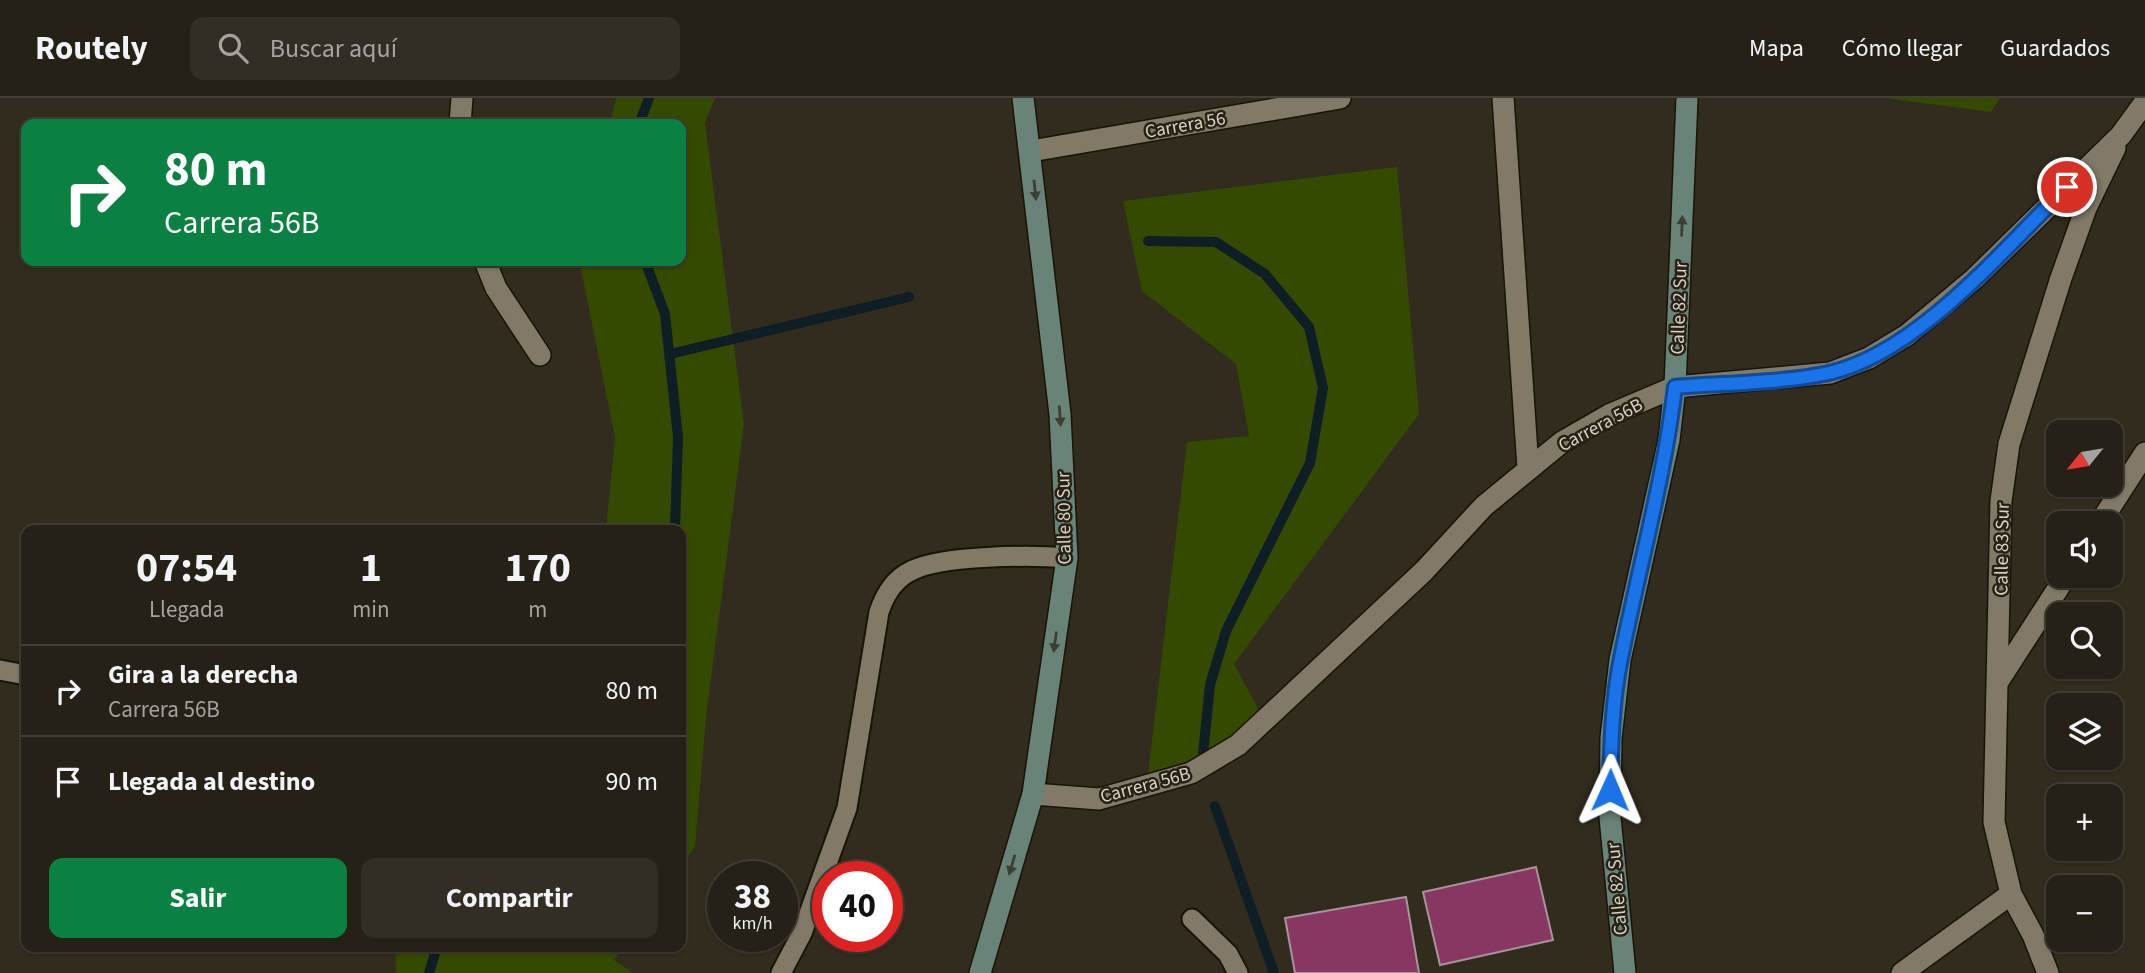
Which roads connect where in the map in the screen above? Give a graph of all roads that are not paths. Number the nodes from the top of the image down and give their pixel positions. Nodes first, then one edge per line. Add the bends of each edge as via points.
1 (462, 98) edge
2 (1023, 98) edge
3 (1340, 98) edge
4 (1503, 98) edge
5 (1687, 98) edge
6 (2145, 102) edge
7 (460, 119) edge
8 (2121, 135) junction
9 (1031, 151) junction
10 (487, 266) edge
11 (540, 355) dead end
12 (1675, 387) junction
13 (2145, 453) edge
14 (1528, 468) junction
15 (2108, 511) edge
16 (1067, 558) junction
17 (2058, 588) edge
18 (0, 670) edge
19 (21, 675) edge
20 (1999, 680) junction
21 (1033, 794) junction
22 (2011, 894) junction
23 (1192, 919) dead end
24 (781, 973) edge
25 (980, 973) edge
26 (1238, 973) edge
27 (1625, 973) edge
28 (1902, 973) edge
29 (2048, 973) edge

1 - 7 street
2 - 9 street, Calle 80 Sur
3 - 9 street, Carrera 56
4 - 14 street
12 -> 5 street, Calle 82 Sur
6 - 8 street, Carrera 56B
8 - 12 street, Carrera 56B via 1947,304 1869,358 1830,373
8 - 20 street, Calle 83 Sur via 2086,208 2009,444 2001,501
9 -> 16 street, Calle 80 Sur via 1060,414
10 - 11 street via 496,288
12 - 14 street, Carrera 56B via 1609,415
12 - 27 street, Calle 82 Sur via 1666,452 1620,660 1611,737 1610,817
13 - 15 street
14 - 21 street, Carrera 56B via 1238,745 1191,773 1099,799
16 -> 21 street, Calle 80 Sur
16 - 24 lane via 1026,555 927,565 889,589 879,612 847,808 802,933
17 - 20 street
18 - 19 lane
20 - 22 street, Calle 83 Sur via 1994,822
21 -> 25 street, Calle 80 Sur
22 - 28 street
22 - 29 street, Calle 83 Sur
23 - 26 lane via 1228,954

